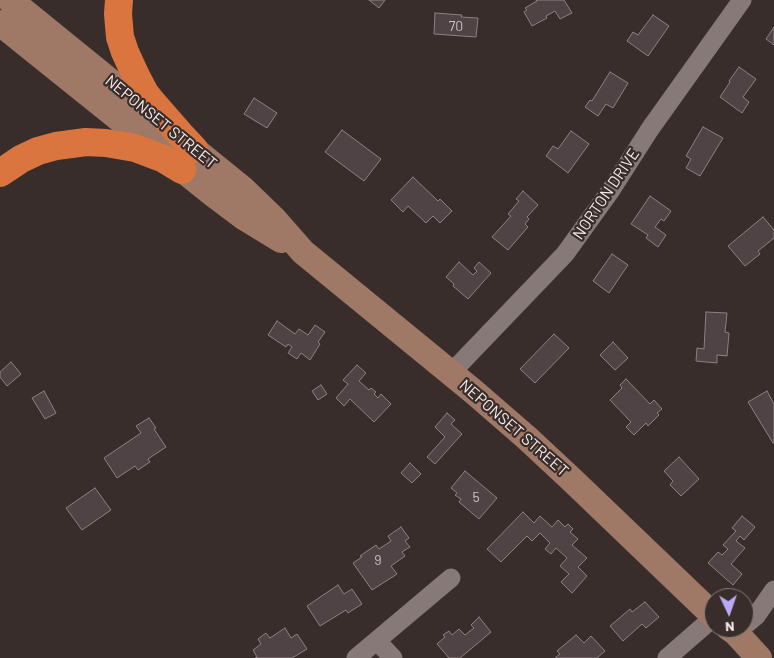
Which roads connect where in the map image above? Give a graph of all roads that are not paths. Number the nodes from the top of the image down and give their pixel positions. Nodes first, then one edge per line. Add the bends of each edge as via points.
1 (10, 0) edge
2 (119, 0) edge
3 (742, 0) edge
4 (0, 23) edge
5 (188, 159) junction
6 (0, 173) edge
7 (451, 373) junction
8 (451, 578) dead end
9 (774, 590) edge
10 (704, 607) edge
11 (754, 617) edge
12 (704, 626) edge
13 (745, 638) edge
14 (377, 641) junction
15 (356, 658) edge
16 (393, 658) edge
17 (667, 658) edge
18 (760, 658) edge

1 - 5 main road, NEPONSET STREET
2 - 5 highway via 120,37 125,52 152,102 180,134
3 - 7 street, NORTON DRIVE via 565,254
4 - 5 main road, NEPONSET STREET
5 - 6 highway via 159,157 134,148 86,142 38,151
5 - 7 main road, NEPONSET STREET via 243,189 303,252
7 - 10 main road, NEPONSET STREET via 565,473
8 - 14 street
9 - 11 street
12 - 17 street
13 - 18 main road
14 - 15 street
14 - 16 street

